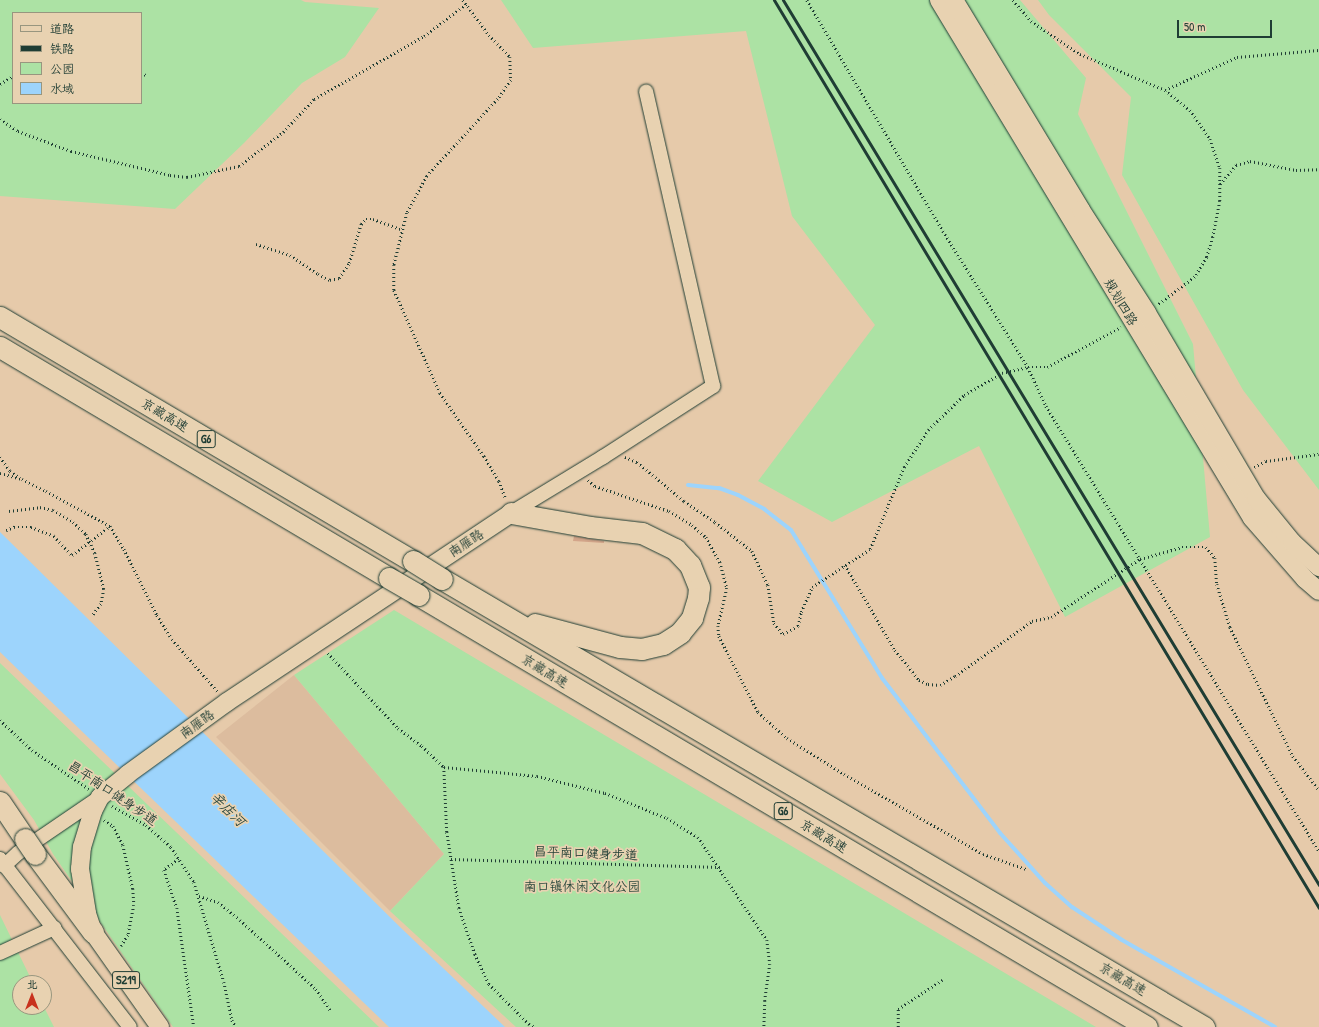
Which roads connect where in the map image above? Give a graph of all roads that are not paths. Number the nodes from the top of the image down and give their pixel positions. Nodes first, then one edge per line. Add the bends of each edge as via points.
1 (939, 0) edge
2 (954, 0) edge
3 (646, 92) dead end
4 (0, 317) edge
5 (1140, 317) junction
6 (0, 347) edge
7 (511, 513) junction
8 (1319, 567) edge
9 (1319, 591) edge
10 (504, 615) junction
11 (0, 802) edge
12 (96, 804) junction
13 (2, 862) edge
14 (54, 928) junction
15 (93, 932) junction
16 (0, 953) edge
17 (130, 1027) edge
18 (160, 1027) edge
19 (1147, 1027) edge
20 (1204, 1027) edge

1 - 5 main road, 规划四路
2 - 5 main road, 规划四路 via 1081,210
3 - 7 street via 713,386 612,452
4 - 10 highway, 京藏高速 / G6, bridge
5 - 8 main road, 规划四路 via 1256,498 1288,537
5 - 9 main road, 规划四路 via 1252,518 1305,579
6 - 19 highway, 京藏高速 / G6, bridge
7 - 10 highway via 642,533 674,549 690,565 699,587 692,618 680,633 663,644 642,649 570,634
7 - 12 main road, 南雁路 via 317,640 207,716 128,774
10 - 20 highway, 京藏高速 / G6
11 - 15 highway
12 - 13 street
12 - 15 main road via 82,846 80,869 87,913
13 - 14 street
14 - 16 street
14 - 17 street
15 - 18 main road, S219

